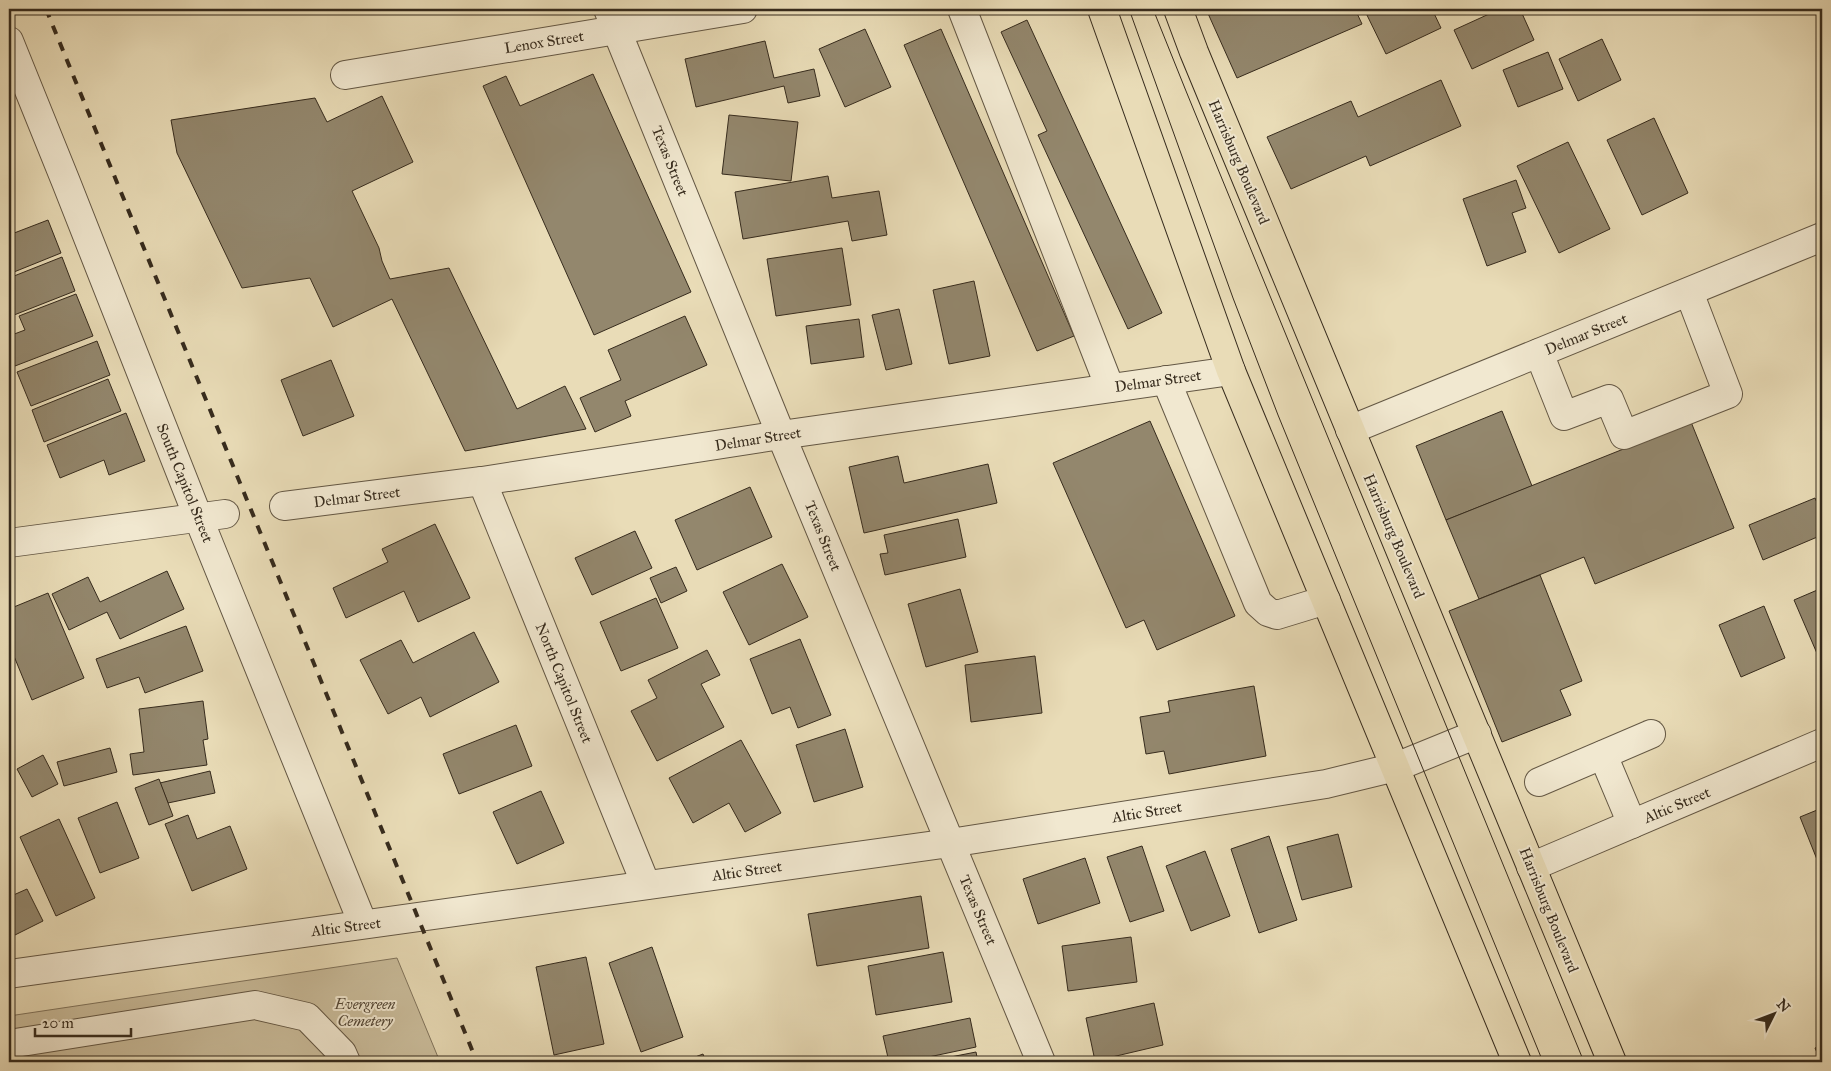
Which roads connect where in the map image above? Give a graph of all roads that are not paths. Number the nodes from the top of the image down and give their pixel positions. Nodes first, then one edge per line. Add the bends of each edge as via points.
1 (743, 9) edge
2 (962, 9) edge
3 (1102, 9) edge
4 (1178, 9) edge
5 (612, 19) edge
6 (9, 41) edge
7 (345, 75) dead end
8 (1822, 237) edge
9 (1689, 292) junction
10 (1539, 353) junction
11 (1231, 371) junction
12 (1166, 380) junction
13 (1110, 388) junction
14 (1350, 430) junction
15 (781, 435) junction
16 (482, 481) junction
17 (284, 506) dead end
18 (225, 514) dead end
19 (198, 517) junction
20 (9, 543) edge
21 (1326, 600) junction
22 (1477, 734) junction
23 (1651, 734) dead end
24 (1822, 743) edge
25 (1602, 755) junction
26 (1396, 767) junction
27 (1539, 782) dead end
28 (1632, 824) junction
29 (950, 843) junction
30 (1531, 867) junction
31 (646, 885) junction
32 (363, 924) junction
33 (9, 974) edge
34 (9, 1044) edge
35 (9, 1052) edge
36 (12, 1062) edge
37 (346, 1062) edge
38 (1041, 1062) edge
39 (1517, 1062) edge
40 (1612, 1062) edge

1 - 5 street, Lenox Street
2 - 13 street
3 - 11 main road
4 - 14 main road, Harrisburg Boulevard
5 - 7 street, Lenox Street
5 - 15 street, Texas Street
6 - 19 street, South Capitol Street
8 - 9 street, Delmar Street
9 - 10 street, Delmar Street
9 - 10 street via 1728,394 1624,435 1609,399 1564,416
10 - 14 street, Delmar Street
11 - 12 street, Delmar Street
11 - 21 main road
12 - 13 street, Delmar Street
12 - 21 street via 1258,603 1277,615
13 - 15 street, Delmar Street
14 - 22 main road, Harrisburg Boulevard
15 - 16 street, Delmar Street
15 - 29 street, Texas Street
16 - 17 street, Delmar Street
16 - 31 street, North Capitol Street
18 - 19 street
19 - 20 street
19 - 32 street, South Capitol Street
21 - 26 main road
22 - 26 street, Altic Street
22 - 30 main road, Harrisburg Boulevard
23 - 25 street
24 - 28 street, Altic Street
25 - 27 street
25 - 28 street
26 - 29 street, Altic Street via 1326,784
26 - 39 main road
28 - 30 street, Altic Street
29 - 31 street, Altic Street
29 - 38 street, Texas Street
30 - 40 main road, Harrisburg Boulevard
31 - 32 street, Altic Street
32 - 33 street, Altic Street
34 - 37 street via 254,1005 307,1017 342,1053
35 - 36 street

